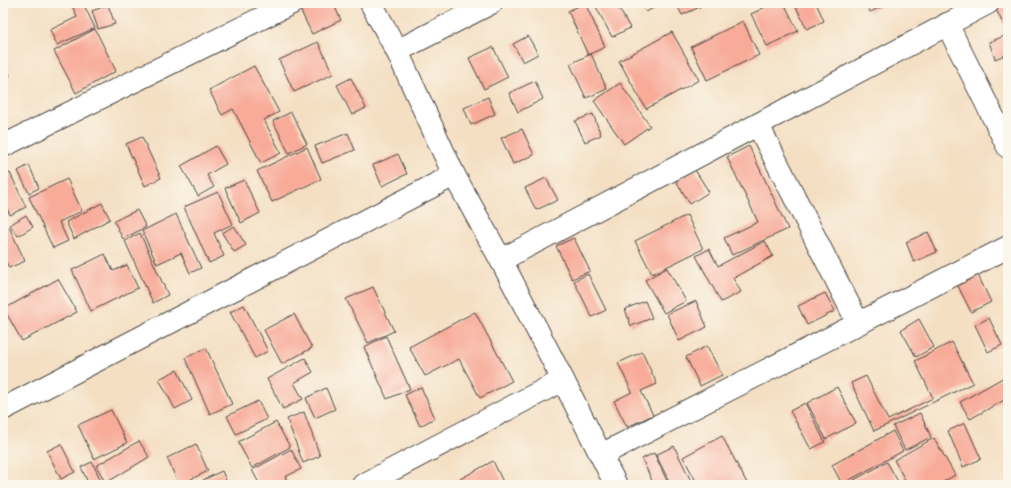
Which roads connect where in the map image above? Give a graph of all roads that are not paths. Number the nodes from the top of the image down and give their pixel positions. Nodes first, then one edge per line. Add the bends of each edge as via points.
1 (292, 3) edge
2 (371, 3) edge
3 (491, 3) edge
4 (988, 3) edge
5 (947, 24) junction
6 (397, 51) junction
7 (758, 125) junction
8 (3, 146) edge
9 (1008, 148) edge
10 (454, 175) junction
11 (1008, 247) edge
12 (501, 260) junction
13 (858, 323) junction
14 (563, 380) junction
15 (3, 409) edge
16 (601, 455) junction
17 (364, 485) edge
18 (616, 485) edge

1 - 8 street
2 - 6 street
3 - 6 street
4 - 5 street
5 - 7 street
5 - 9 street
6 - 10 street
7 - 12 street
7 - 13 street
10 - 12 street
10 - 15 street
11 - 13 street
12 - 14 street
13 - 16 street
14 - 16 street
14 - 17 street
16 - 18 street

